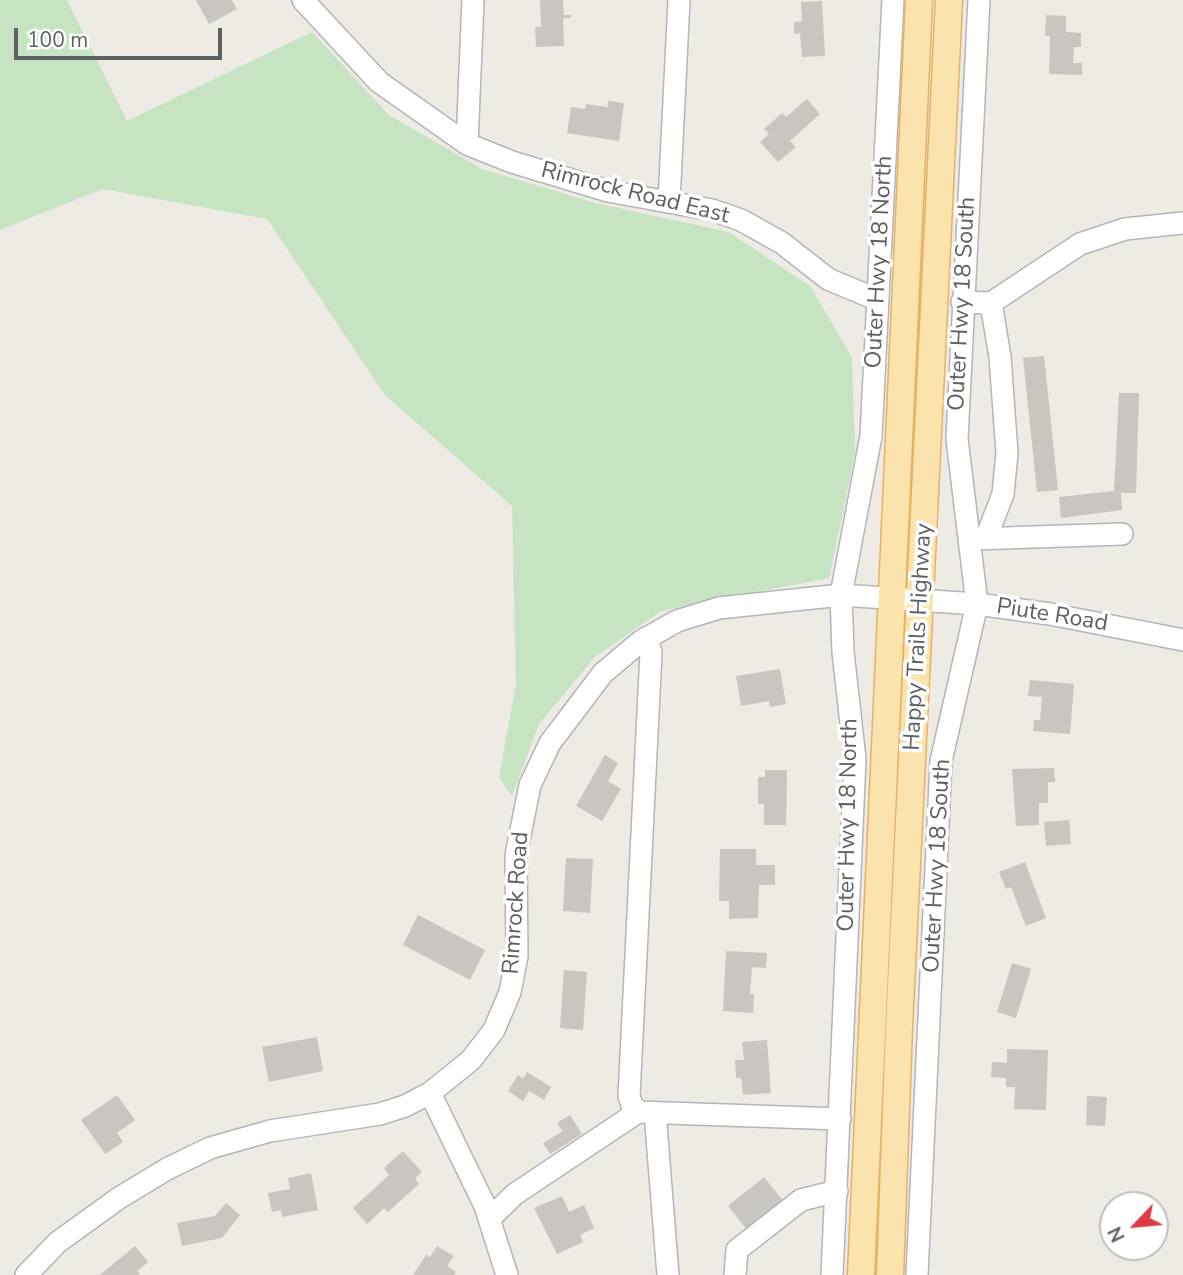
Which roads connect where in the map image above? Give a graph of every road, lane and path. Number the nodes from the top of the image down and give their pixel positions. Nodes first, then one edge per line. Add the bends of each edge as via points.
1 (303, 0) edge
2 (473, 0) edge
3 (679, 0) edge
4 (893, 0) edge
5 (919, 0) edge
6 (950, 0) edge
7 (979, 0) edge
8 (467, 144) junction
9 (669, 202) junction
10 (1183, 223) edge
11 (878, 300) junction
12 (962, 302) junction
13 (991, 303) junction
14 (1122, 534) dead end
15 (977, 539) junction
16 (841, 595) junction
17 (891, 598) junction
18 (920, 600) junction
19 (977, 604) junction
20 (646, 638) junction
21 (1183, 640) edge
22 (430, 1094) junction
23 (646, 1112) junction
24 (840, 1119) junction
25 (837, 1191) junction
26 (489, 1219) junction
27 (26, 1275) edge
28 (507, 1275) edge
29 (668, 1275) edge
30 (735, 1275) edge
31 (832, 1275) edge
32 (861, 1275) edge
33 (890, 1275) edge
34 (917, 1275) edge

1 - 8 street, Rimrock Road East via 379,82
2 - 8 street
3 - 9 street
4 - 11 street, Outer Hwy 18 North
5 - 17 main road, Happy Trails Highway
6 - 18 main road, Happy Trails Highway
7 - 12 street, Outer Hwy 18 South
8 - 9 street, Rimrock Road East via 608,191
9 - 11 street, Rimrock Road East via 741,220 782,243 828,279
10 - 13 street via 1125,229 1080,244
11 - 16 street, Outer Hwy 18 North via 871,436
12 - 13 street
12 - 15 street, Outer Hwy 18 South via 957,439
13 - 15 street via 1007,453 1003,494
14 - 15 street
15 - 19 street, Outer Hwy 18 South
16 - 17 street, Rimrock Road
16 - 20 street, Rimrock Road via 719,608 677,621
16 - 24 street, Outer Hwy 18 North via 855,759
17 - 18 street, Rimrock Road
17 - 32 main road, Happy Trails Highway
18 - 19 street, Piute Road
18 - 33 main road, Happy Trails Highway
19 - 21 street, Piute Road
19 - 34 street, Outer Hwy 18 South via 941,761
20 - 22 street, Rimrock Road via 603,673 578,703 535,774 516,855 517,956 510,992 494,1030 471,1060
20 - 23 street via 651,652 629,1096 632,1105
22 - 26 street
22 - 27 street, Rimrock Road via 380,1114 270,1131 210,1148 119,1198 58,1242
23 - 24 street
23 - 26 street via 515,1194
23 - 29 street
24 - 25 street, Outer Hwy 18 North
25 - 30 street via 801,1200 737,1250
25 - 31 street, Outer Hwy 18 North
26 - 28 street

